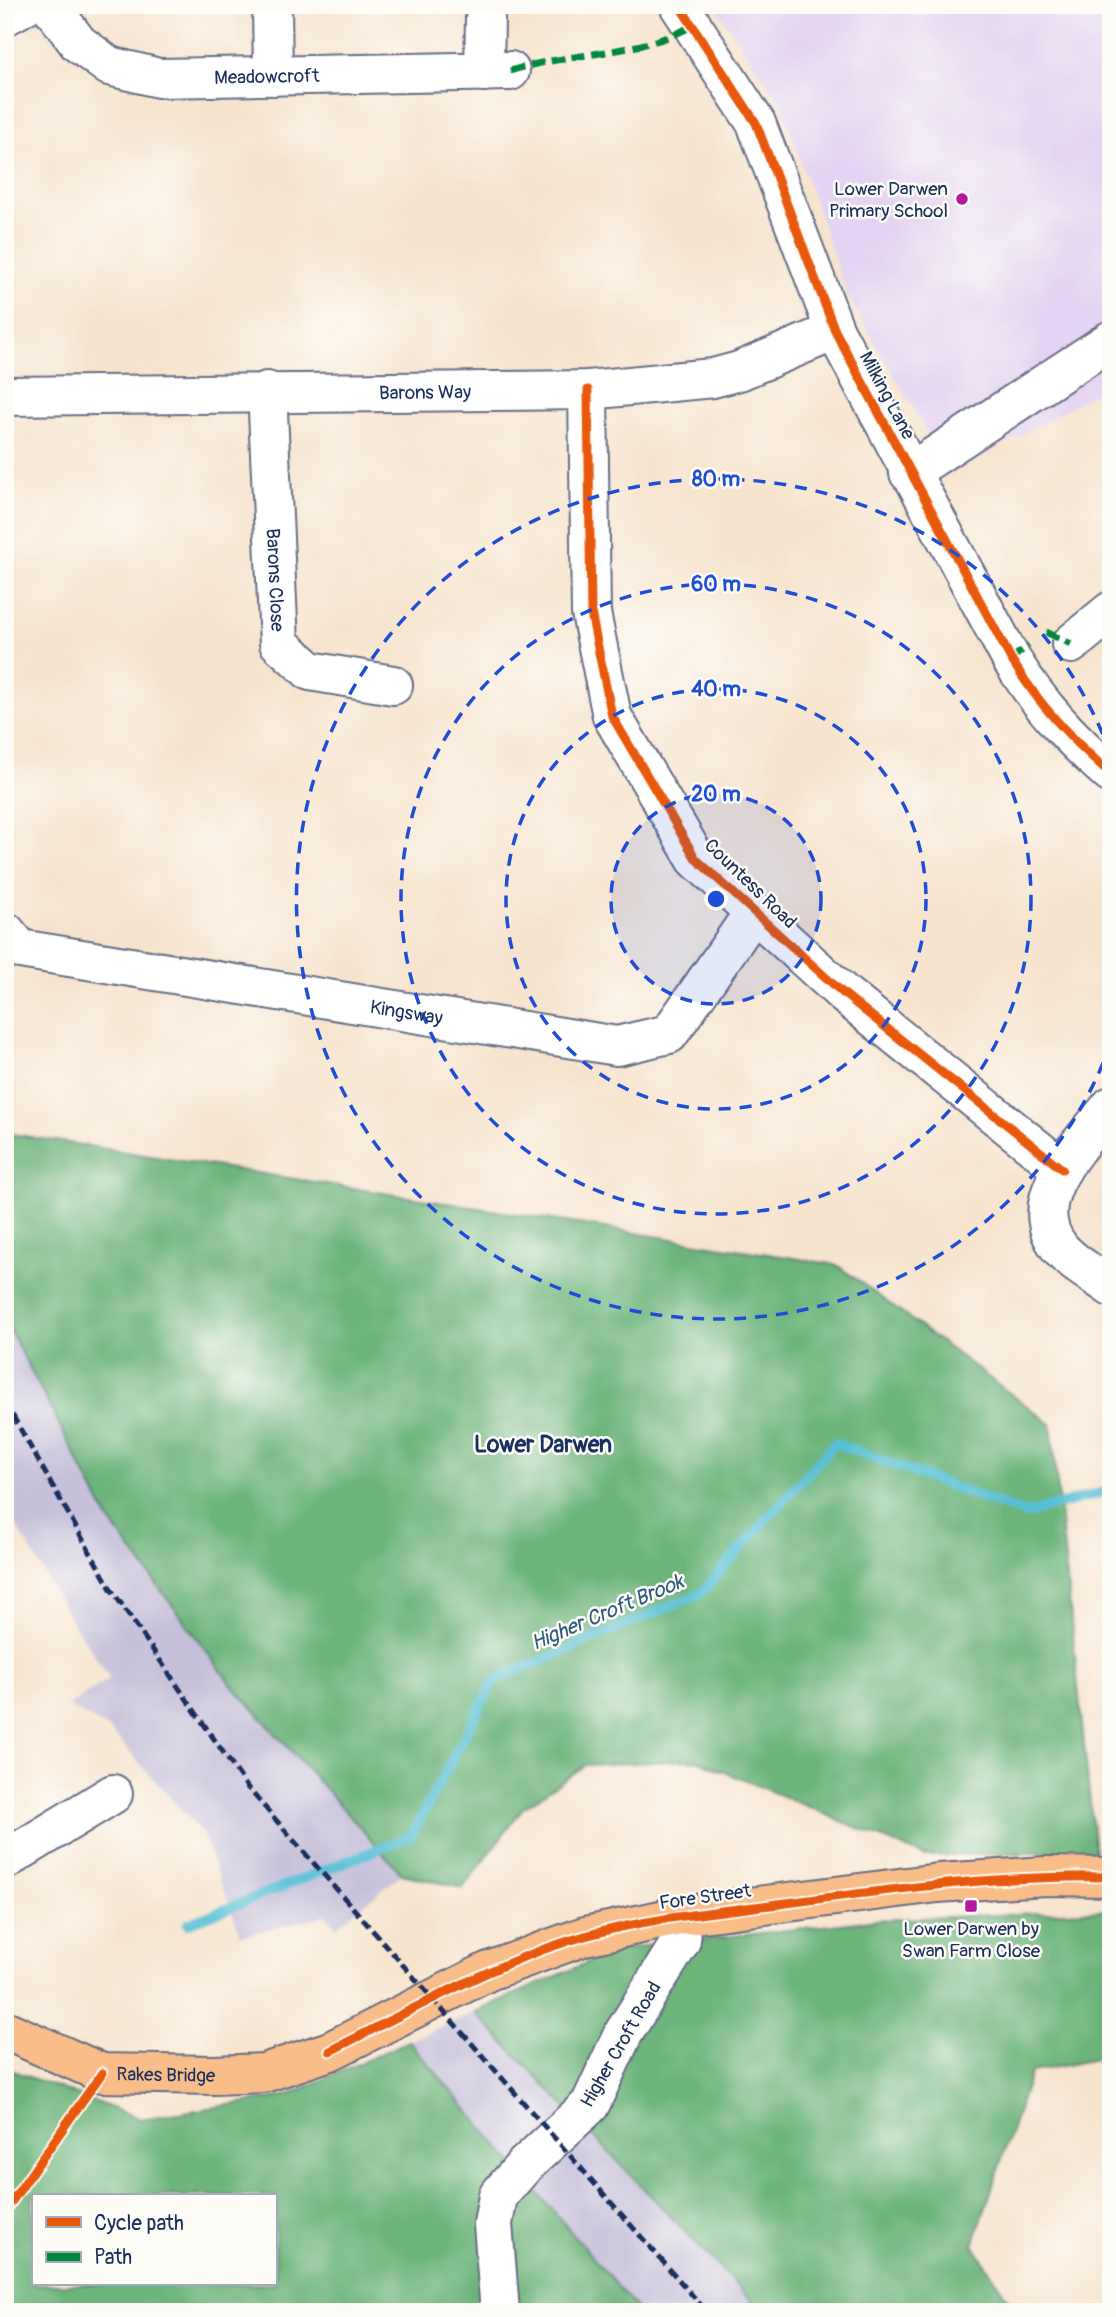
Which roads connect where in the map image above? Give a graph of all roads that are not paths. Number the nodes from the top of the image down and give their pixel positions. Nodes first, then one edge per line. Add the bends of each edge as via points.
1 (25, 5) edge
2 (50, 5) edge
3 (272, 5) edge
4 (679, 5) edge
5 (5, 16) edge
6 (485, 19) dead end
7 (273, 76) junction
8 (835, 331) junction
9 (1111, 340) edge
10 (588, 390) junction
11 (267, 391) junction
12 (5, 396) edge
13 (909, 473) junction
14 (1111, 611) edge
15 (1071, 644) dead end
16 (393, 685) dead end
17 (1111, 774) edge
18 (754, 912) junction
19 (5, 930) edge
20 (1111, 1106) edge
21 (1062, 1169) junction
22 (1111, 1287) edge
23 (113, 1794) dead end
24 (5, 1860) edge
25 (1111, 1877) edge
26 (679, 1916) junction
27 (5, 2030) edge
28 (330, 2051) joint
29 (500, 2312) edge

1 - 5 street
2 - 7 street, Meadowcroft via 78,43 109,66 159,78
3 - 7 street
4 - 8 street, Milking Lane via 756,123
6 - 7 street, Meadowcroft via 497,71
8 - 10 street, Barons Way via 713,378
8 - 13 street, Milking Lane
9 - 13 street
10 - 11 street, Barons Way
10 - 18 street, Countess Road via 591,613 612,716 696,859
11 - 12 street, Barons Way
11 - 16 street, Barons Close via 279,643 310,670
13 - 17 street, Milking Lane via 1036,698 1067,735
14 - 15 street
18 - 19 street, Kingsway via 669,1034 617,1046 20,949
18 - 21 street, Countess Road via 844,994
20 - 21 street
21 - 22 street via 1047,1201 1048,1227 1059,1248
23 - 24 street
25 - 26 main road, Fore Street via 1046,1876 939,1884
26 - 28 main road, Fore Street via 585,1936 489,1971
26 - 29 street, Higher Croft Road via 681,1941 623,2034 590,2105 498,2196 494,2224
27 - 28 main road, Rakes Bridge via 102,2073 264,2073

